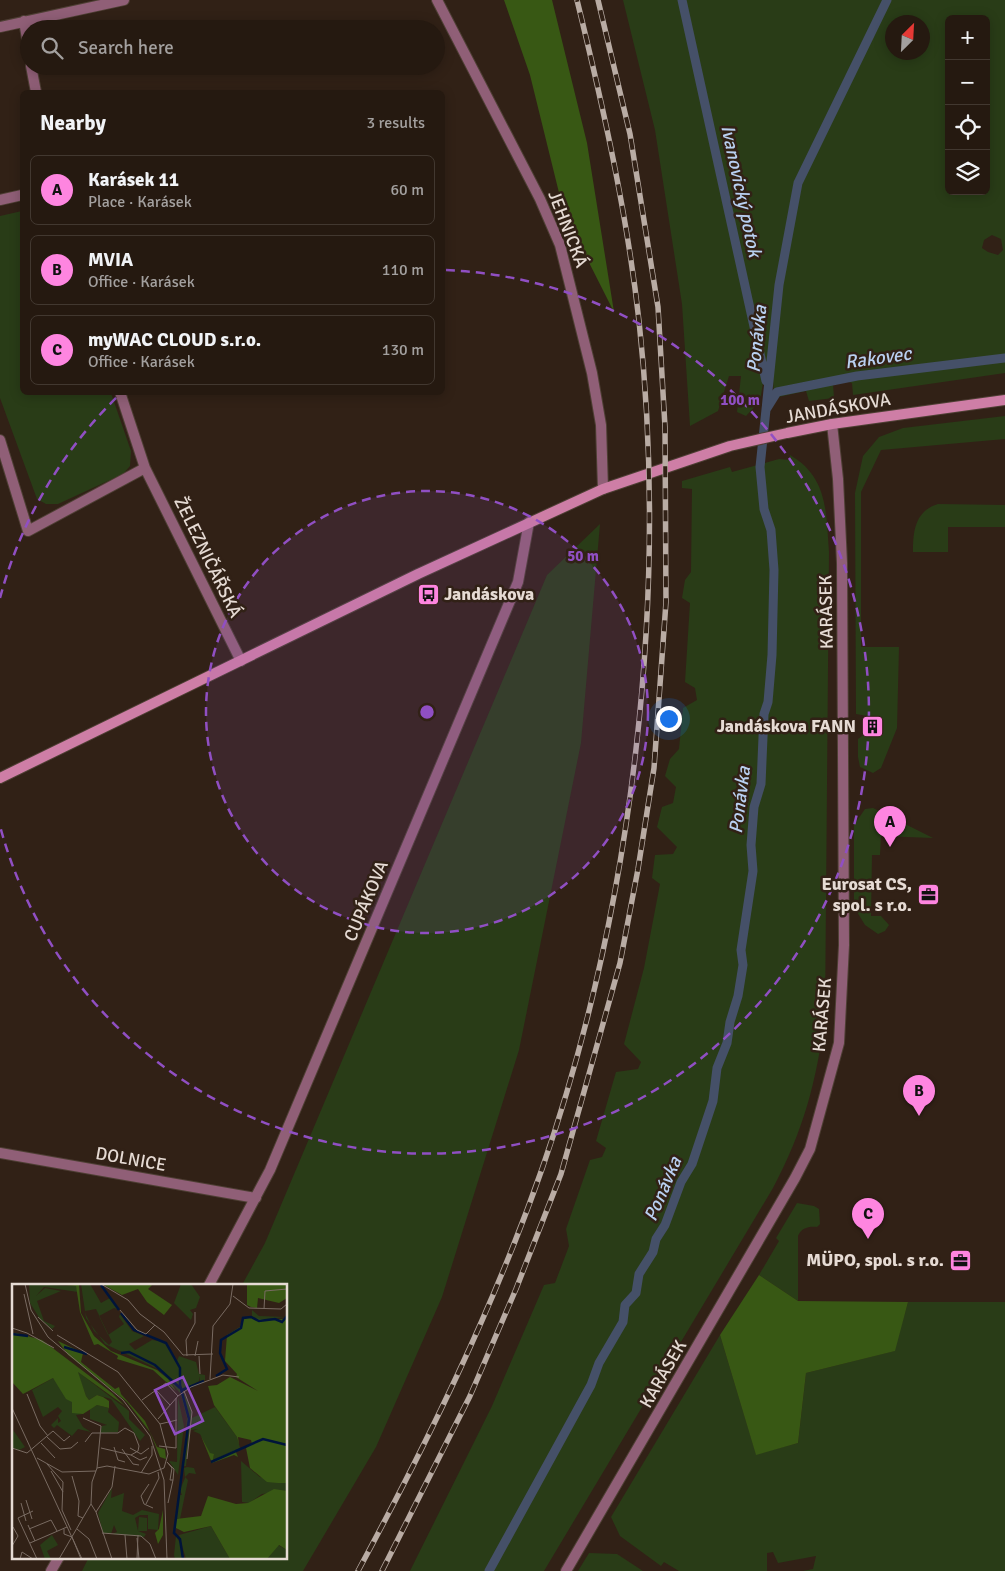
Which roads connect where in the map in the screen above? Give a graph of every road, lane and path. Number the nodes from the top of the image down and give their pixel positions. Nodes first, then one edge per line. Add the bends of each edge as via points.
1 (124, 0) edge
2 (436, 0) edge
3 (33, 20) edge
4 (20, 23) edge
5 (0, 27) edge
6 (33, 75) edge
7 (36, 90) edge
8 (20, 195) edge
9 (0, 200) edge
10 (121, 395) edge
11 (1005, 400) edge
12 (832, 424) junction
13 (0, 440) edge
14 (145, 468) junction
15 (603, 489) junction
16 (530, 522) junction
17 (240, 661) junction
18 (0, 778) edge
19 (0, 1153) edge
20 (256, 1198) junction
21 (210, 1284) edge
22 (58, 1558) edge
23 (51, 1571) edge
24 (566, 1571) edge

1 - 3 street
2 - 15 street, JEHNICKÁ via 540,199 560,245 592,373 601,425
4 - 5 street
6 - 7 street
8 - 9 street
10 - 14 street, ŽELEZNIČÁŘSKÁ
11 - 12 street, JANDÁSKOVA
12 - 15 street, JANDÁSKOVA via 740,444
12 - 24 street, KARÁSEK via 838,479 842,582 844,945 839,1043 815,1132 795,1178
13 - 14 street via 28,531
14 - 17 street, ŽELEZNIČÁŘSKÁ
15 - 16 street, JANDÁSKOVA
16 - 17 street, JANDÁSKOVA
16 - 20 street, CUPÁKOVA via 518,582
17 - 18 street, JANDÁSKOVA
19 - 20 street, DOLNICE
20 - 21 street, CUPÁKOVA
22 - 23 street

